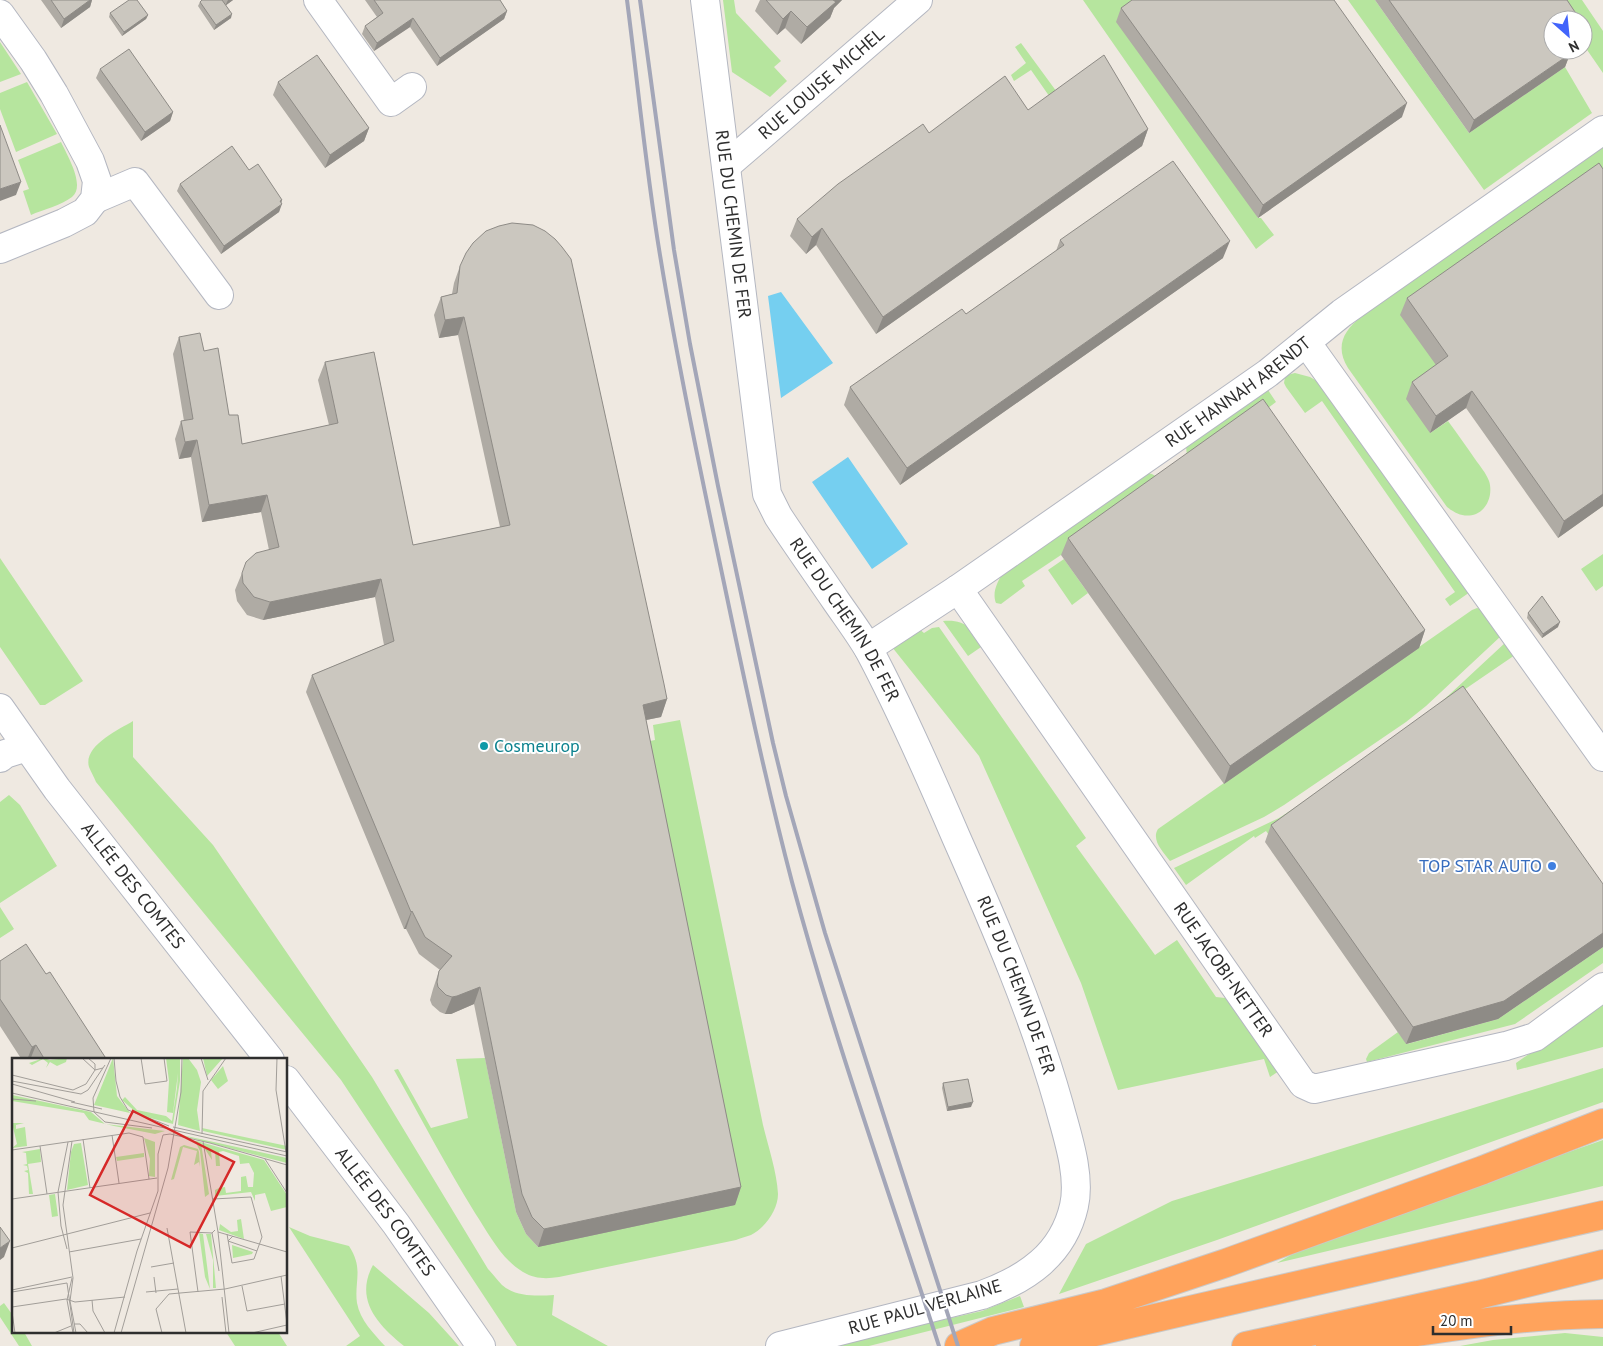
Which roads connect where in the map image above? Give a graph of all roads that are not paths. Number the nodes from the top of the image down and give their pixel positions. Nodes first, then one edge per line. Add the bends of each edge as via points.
1 (318, 0) edge
2 (705, 0) edge
3 (918, 0) edge
4 (0, 14) edge
5 (412, 87) dead end
6 (1603, 130) edge
7 (726, 166) junction
8 (95, 199) junction
9 (0, 249) edge
10 (219, 295) dead end
11 (1306, 342) junction
12 (958, 589) junction
13 (868, 648) junction
14 (0, 708) edge
15 (26, 747) junction
16 (1603, 757) edge
17 (0, 758) edge
18 (1603, 987) edge
19 (268, 1058) edge
20 (288, 1083) edge
21 (1603, 1123) edge
22 (1603, 1215) edge
23 (1071, 1217) joint
24 (1603, 1264) edge
25 (1603, 1314) edge
26 (481, 1346) edge
27 (780, 1346) edge
28 (959, 1346) edge
29 (1034, 1346) edge
30 (1246, 1346) edge
31 (1330, 1346) edge

1 - 5 street via 391,102
2 - 7 street, RUE DU CHEMIN DE FER
3 - 7 street, RUE LOUISE MICHEL
4 - 8 street via 54,94 90,161 97,181
6 - 11 street, RUE HANNAH ARENDT via 1342,313
7 - 13 street, RUE DU CHEMIN DE FER via 767,494 778,516
8 - 9 street via 85,212
8 - 10 street via 135,182
11 - 12 street, RUE HANNAH ARENDT via 1268,373
11 - 16 street
12 - 13 street, RUE HANNAH ARENDT
12 - 18 street, RUE JACOBI-NETTER via 1303,1084 1314,1089 1535,1037
13 - 23 street, RUE DU CHEMIN DE FER via 933,784 994,923 1035,1028 1072,1156 1075,1188
14 - 15 street, ALLÉE DES COMTES
15 - 17 street
15 - 19 street, ALLÉE DES COMTES
20 - 26 street, ALLÉE DES COMTES via 396,1224
21 - 28 highway via 1226,1263 1106,1303 993,1331
22 - 29 highway
23 - 27 street, RUE PAUL VERLAINE via 1060,1243 1047,1258 1001,1288
24 - 30 highway
25 - 31 highway via 1559,1314 1490,1321

